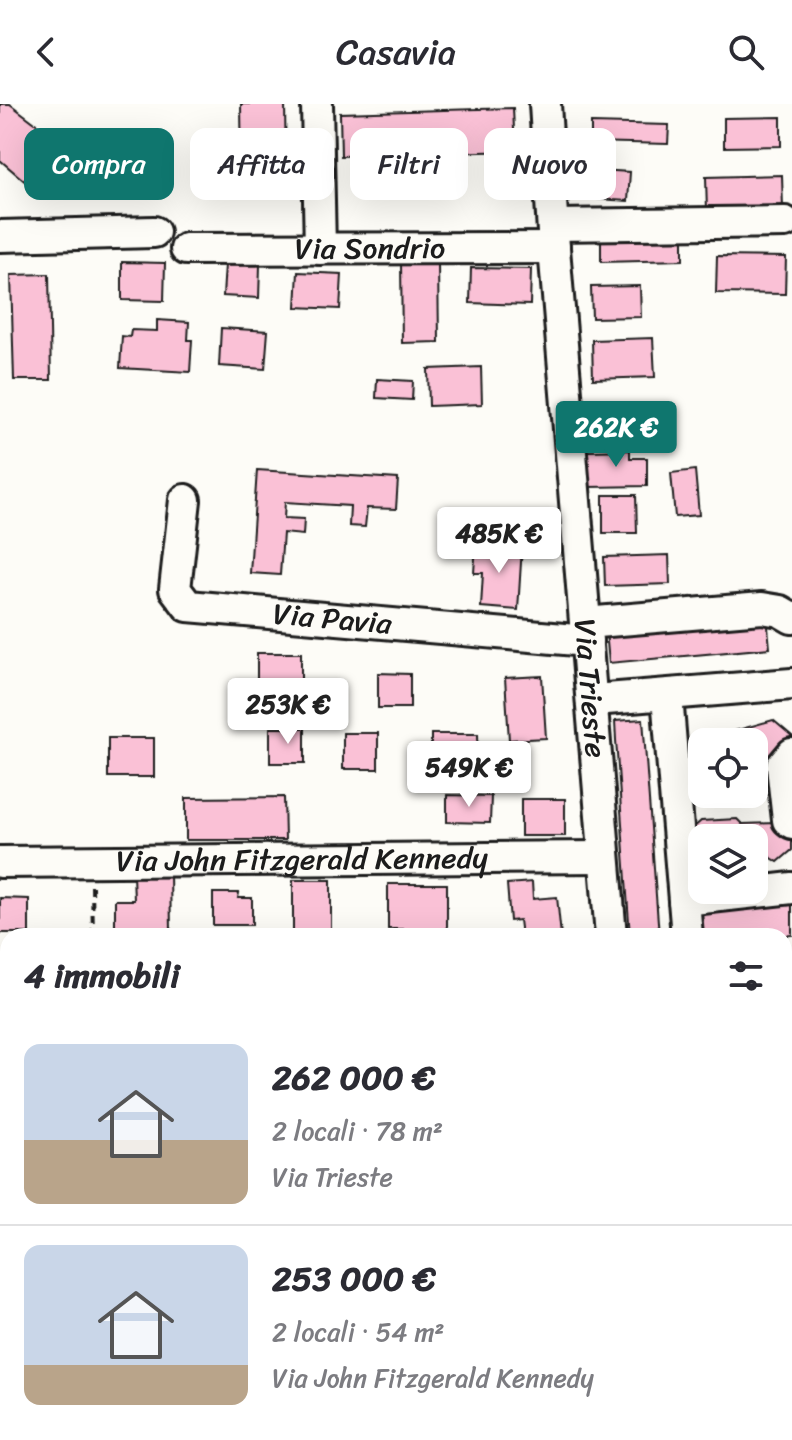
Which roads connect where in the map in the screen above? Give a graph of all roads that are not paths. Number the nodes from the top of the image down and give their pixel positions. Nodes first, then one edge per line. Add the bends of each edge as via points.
1 (317, 104) edge
2 (545, 104) edge
3 (785, 222) dead end
4 (154, 232) dead end
5 (0, 236) edge
6 (553, 236) junction
7 (186, 249) dead end
8 (320, 249) junction
9 (185, 500) dead end
10 (792, 618) edge
11 (586, 632) junction
12 (792, 684) edge
13 (667, 696) junction
14 (594, 700) junction
15 (792, 754) edge
16 (792, 823) edge
17 (604, 857) junction
18 (0, 862) edge
19 (792, 888) edge
20 (684, 900) junction
21 (610, 928) edge
22 (686, 928) edge

1 - 8 street
2 - 6 street, Via Trieste
3 - 6 street, Via Sondrio
4 - 5 street
6 - 8 street, Via Sondrio
6 - 11 street, Via Trieste
7 - 8 street, Via Sondrio
9 - 11 street, Via Pavia via 175,589 188,606
10 - 11 street, Via Pavia via 762,608
11 - 14 street, Via Trieste
12 - 13 street
13 - 14 street
13 - 20 street
14 - 17 street, Via Trieste
15 - 16 street via 782,766
17 - 18 street, Via John Fitzgerald Kennedy
17 - 21 street, Via Trieste
19 - 20 street
20 - 22 street

